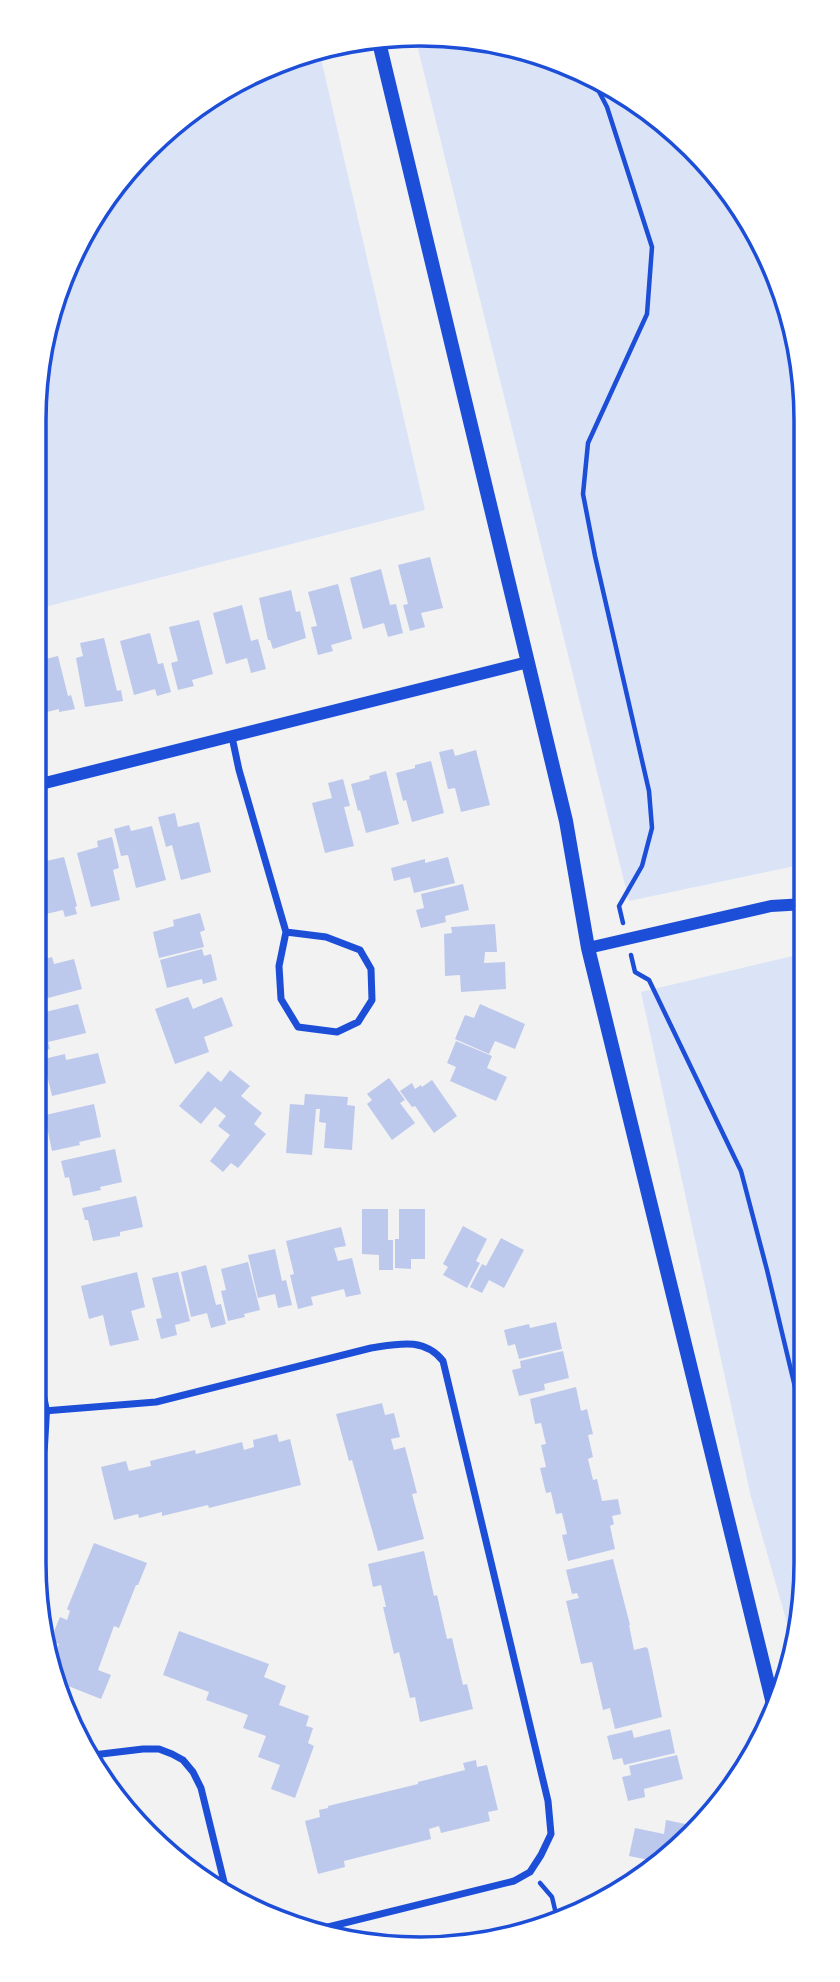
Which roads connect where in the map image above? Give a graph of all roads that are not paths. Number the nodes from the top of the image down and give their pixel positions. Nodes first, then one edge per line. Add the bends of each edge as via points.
1 (380, 48) edge
2 (528, 662) junction
3 (232, 737) junction
4 (46, 783) edge
5 (794, 905) edge
6 (286, 932) junction
7 (588, 948) junction
8 (46, 1411) edge
9 (770, 1694) edge
10 (99, 1754) edge
11 (224, 1880) edge
12 (332, 1926) edge

1 - 2 main road
2 - 3 street
2 - 7 main road via 566,821
3 - 4 street
3 - 6 street
5 - 7 street
6 - 6 street via 278,966 281,999 298,1027 337,1032 358,1022 372,1000 372,969 360,950 326,937
7 - 9 main road
8 - 12 street via 156,1402 391,1345 421,1345 436,1352 443,1362 548,1801 551,1834 530,1872 514,1881
10 - 11 street via 159,1749 183,1760 201,1788

